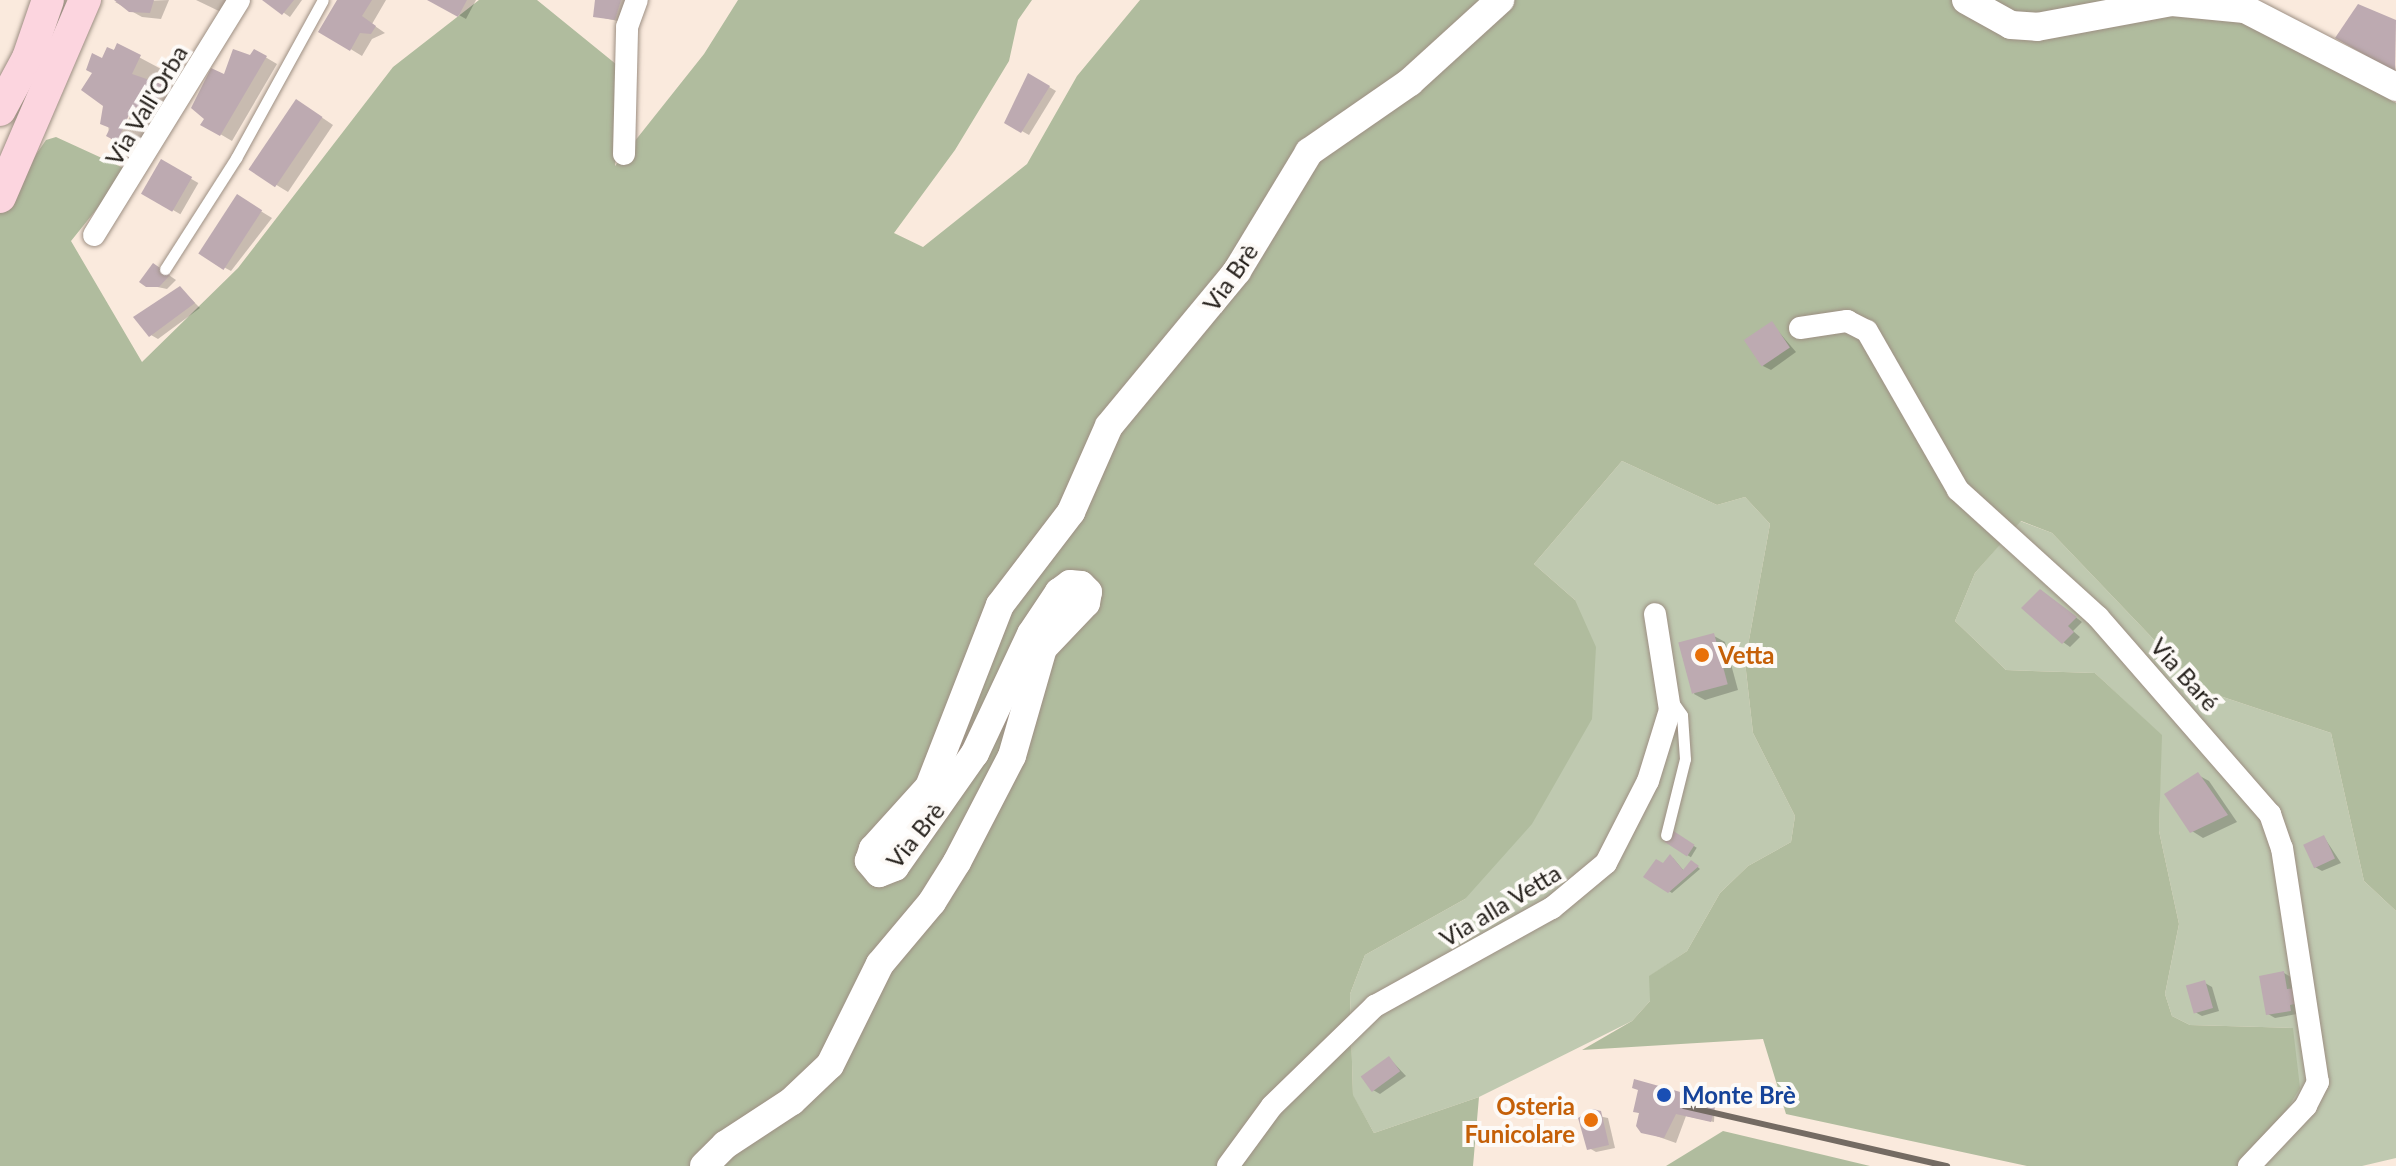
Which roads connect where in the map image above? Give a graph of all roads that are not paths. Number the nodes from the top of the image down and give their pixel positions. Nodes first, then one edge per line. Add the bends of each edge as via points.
1 (48, 0) edge
2 (85, 0) edge
3 (239, 0) edge
4 (323, 0) edge
5 (637, 0) edge
6 (1500, 0) edge
7 (1966, 0) edge
8 (2396, 87) edge
9 (0, 110) edge
10 (624, 154) dead end
11 (0, 197) edge
12 (94, 235) dead end
13 (165, 269) dead end
14 (1800, 328) dead end
15 (1655, 614) dead end
16 (1671, 701) junction
17 (1666, 835) dead end
18 (704, 1166) edge
19 (1228, 1166) edge
20 (2249, 1166) edge

1 - 9 main road via 28,58
2 - 11 main road
3 - 12 street, Via Vall'Orba
4 - 13 lane via 236,158
5 - 10 street via 627,27
6 - 18 street, Via Brè via 1410,82 1309,152 1237,271 1109,426 1078,495 1000,605 929,787 869,861 879,873 895,867 975,753 1031,634 1059,592 1070,584 1081,585 1088,592 1086,603 1043,648 1012,756 957,862 932,902 880,964 830,1065 792,1101 725,1145
7 - 8 street via 2011,25 2037,27 2172,2 2245,9
14 - 20 street, Via Baré via 1847,321 1862,325 1881,349 1958,490 2098,617 2270,814 2282,848 2318,1082 2306,1106
15 - 16 street, Via alla Vetta
16 - 17 lane via 1681,711 1685,744
16 - 19 street, Via alla Vetta via 1648,781 1596,874 1540,915 1375,1006 1272,1106

